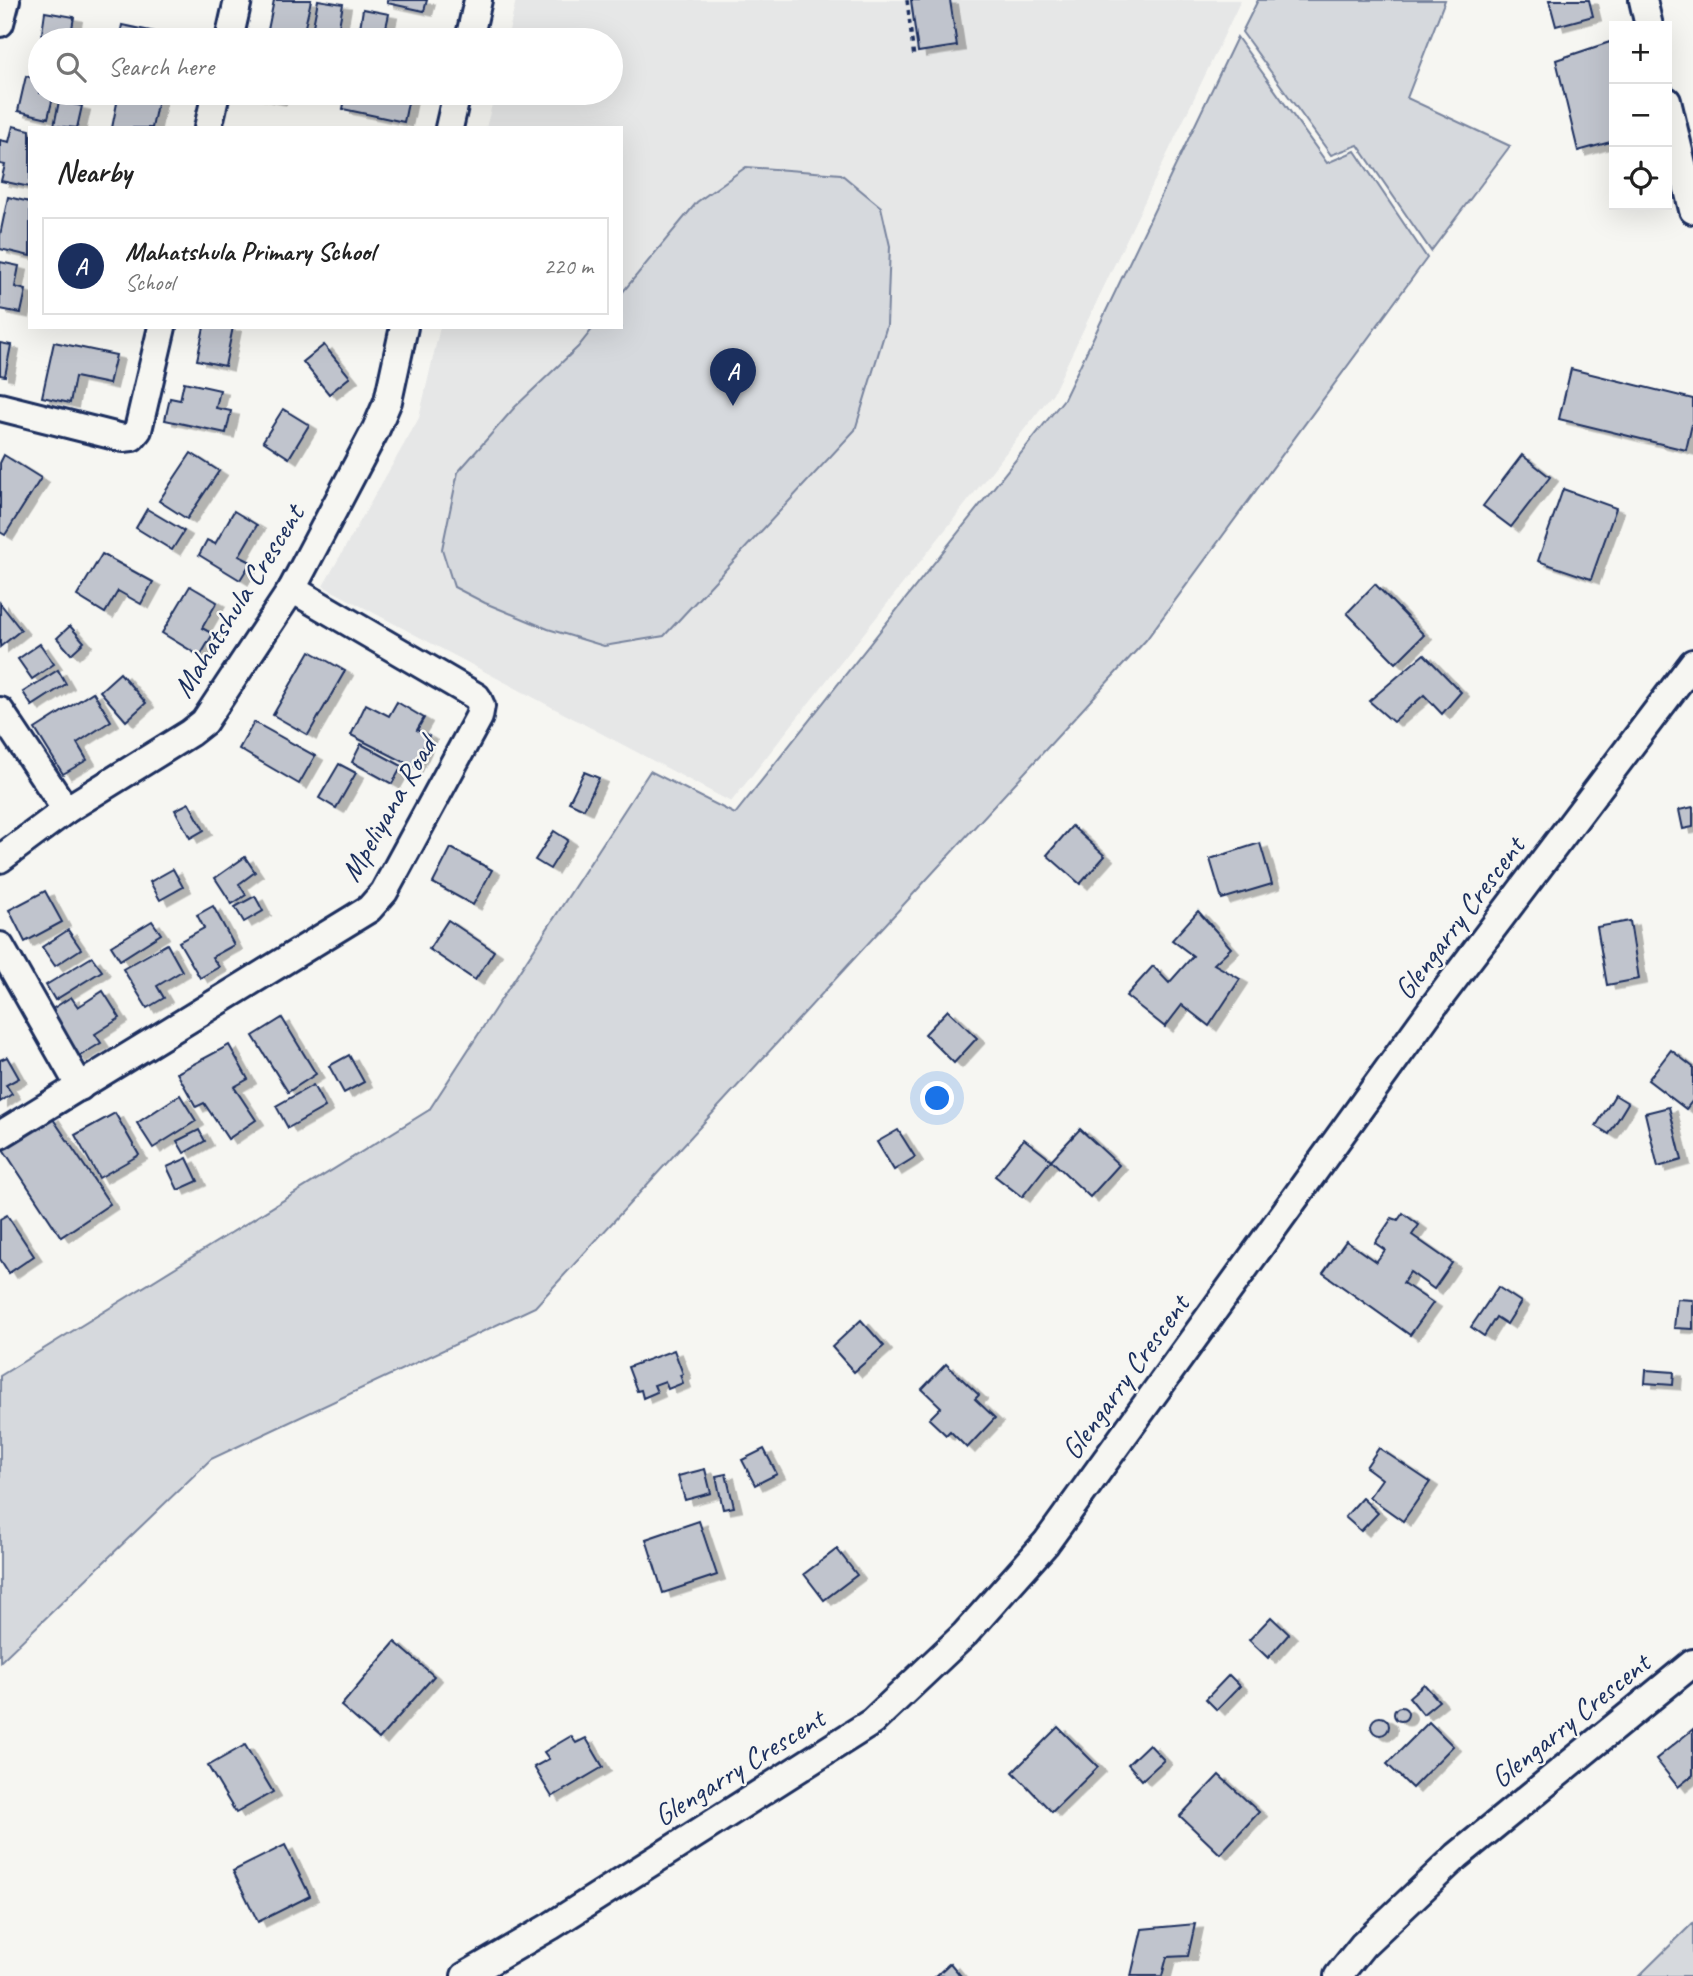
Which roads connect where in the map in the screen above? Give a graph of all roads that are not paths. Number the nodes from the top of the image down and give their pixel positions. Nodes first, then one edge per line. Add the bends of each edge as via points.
1 (6, 0) edge
2 (238, 0) edge
3 (478, 0) edge
4 (1643, 0) edge
5 (1648, 21) edge
6 (0, 23) edge
7 (232, 28) edge
8 (472, 28) edge
9 (213, 105) edge
10 (454, 105) edge
11 (1672, 121) edge
12 (208, 126) edge
13 (449, 126) edge
14 (1692, 201) edge
15 (162, 329) edge
16 (404, 329) edge
17 (0, 407) edge
18 (292, 589) junction
19 (1693, 663) edge
20 (0, 711) edge
21 (66, 810) junction
22 (0, 859) edge
23 (0, 946) edge
24 (80, 1087) junction
25 (0, 1135) edge
26 (1693, 1663) edge
27 (464, 1976) edge
28 (1338, 1976) edge

1 - 6 street
2 - 7 street
3 - 8 street
4 - 5 street
9 - 12 street
10 - 13 street
11 - 14 street
15 - 17 street via 138,430 132,437
16 - 18 street, Mahatshula Crescent via 383,415
18 - 21 street, Mahatshula Crescent via 204,722
18 - 24 street, Mpeliyana Road via 477,697 479,717 384,892 369,909
19 - 27 street, Glengarry Crescent via 1433,1007 1046,1542 965,1634 872,1721 551,1926
20 - 21 street
21 - 22 street, Mahatshula Crescent
23 - 24 street
24 - 25 street, Mpeliyana Road
26 - 28 street, Glengarry Crescent via 1457,1856 1363,1945

